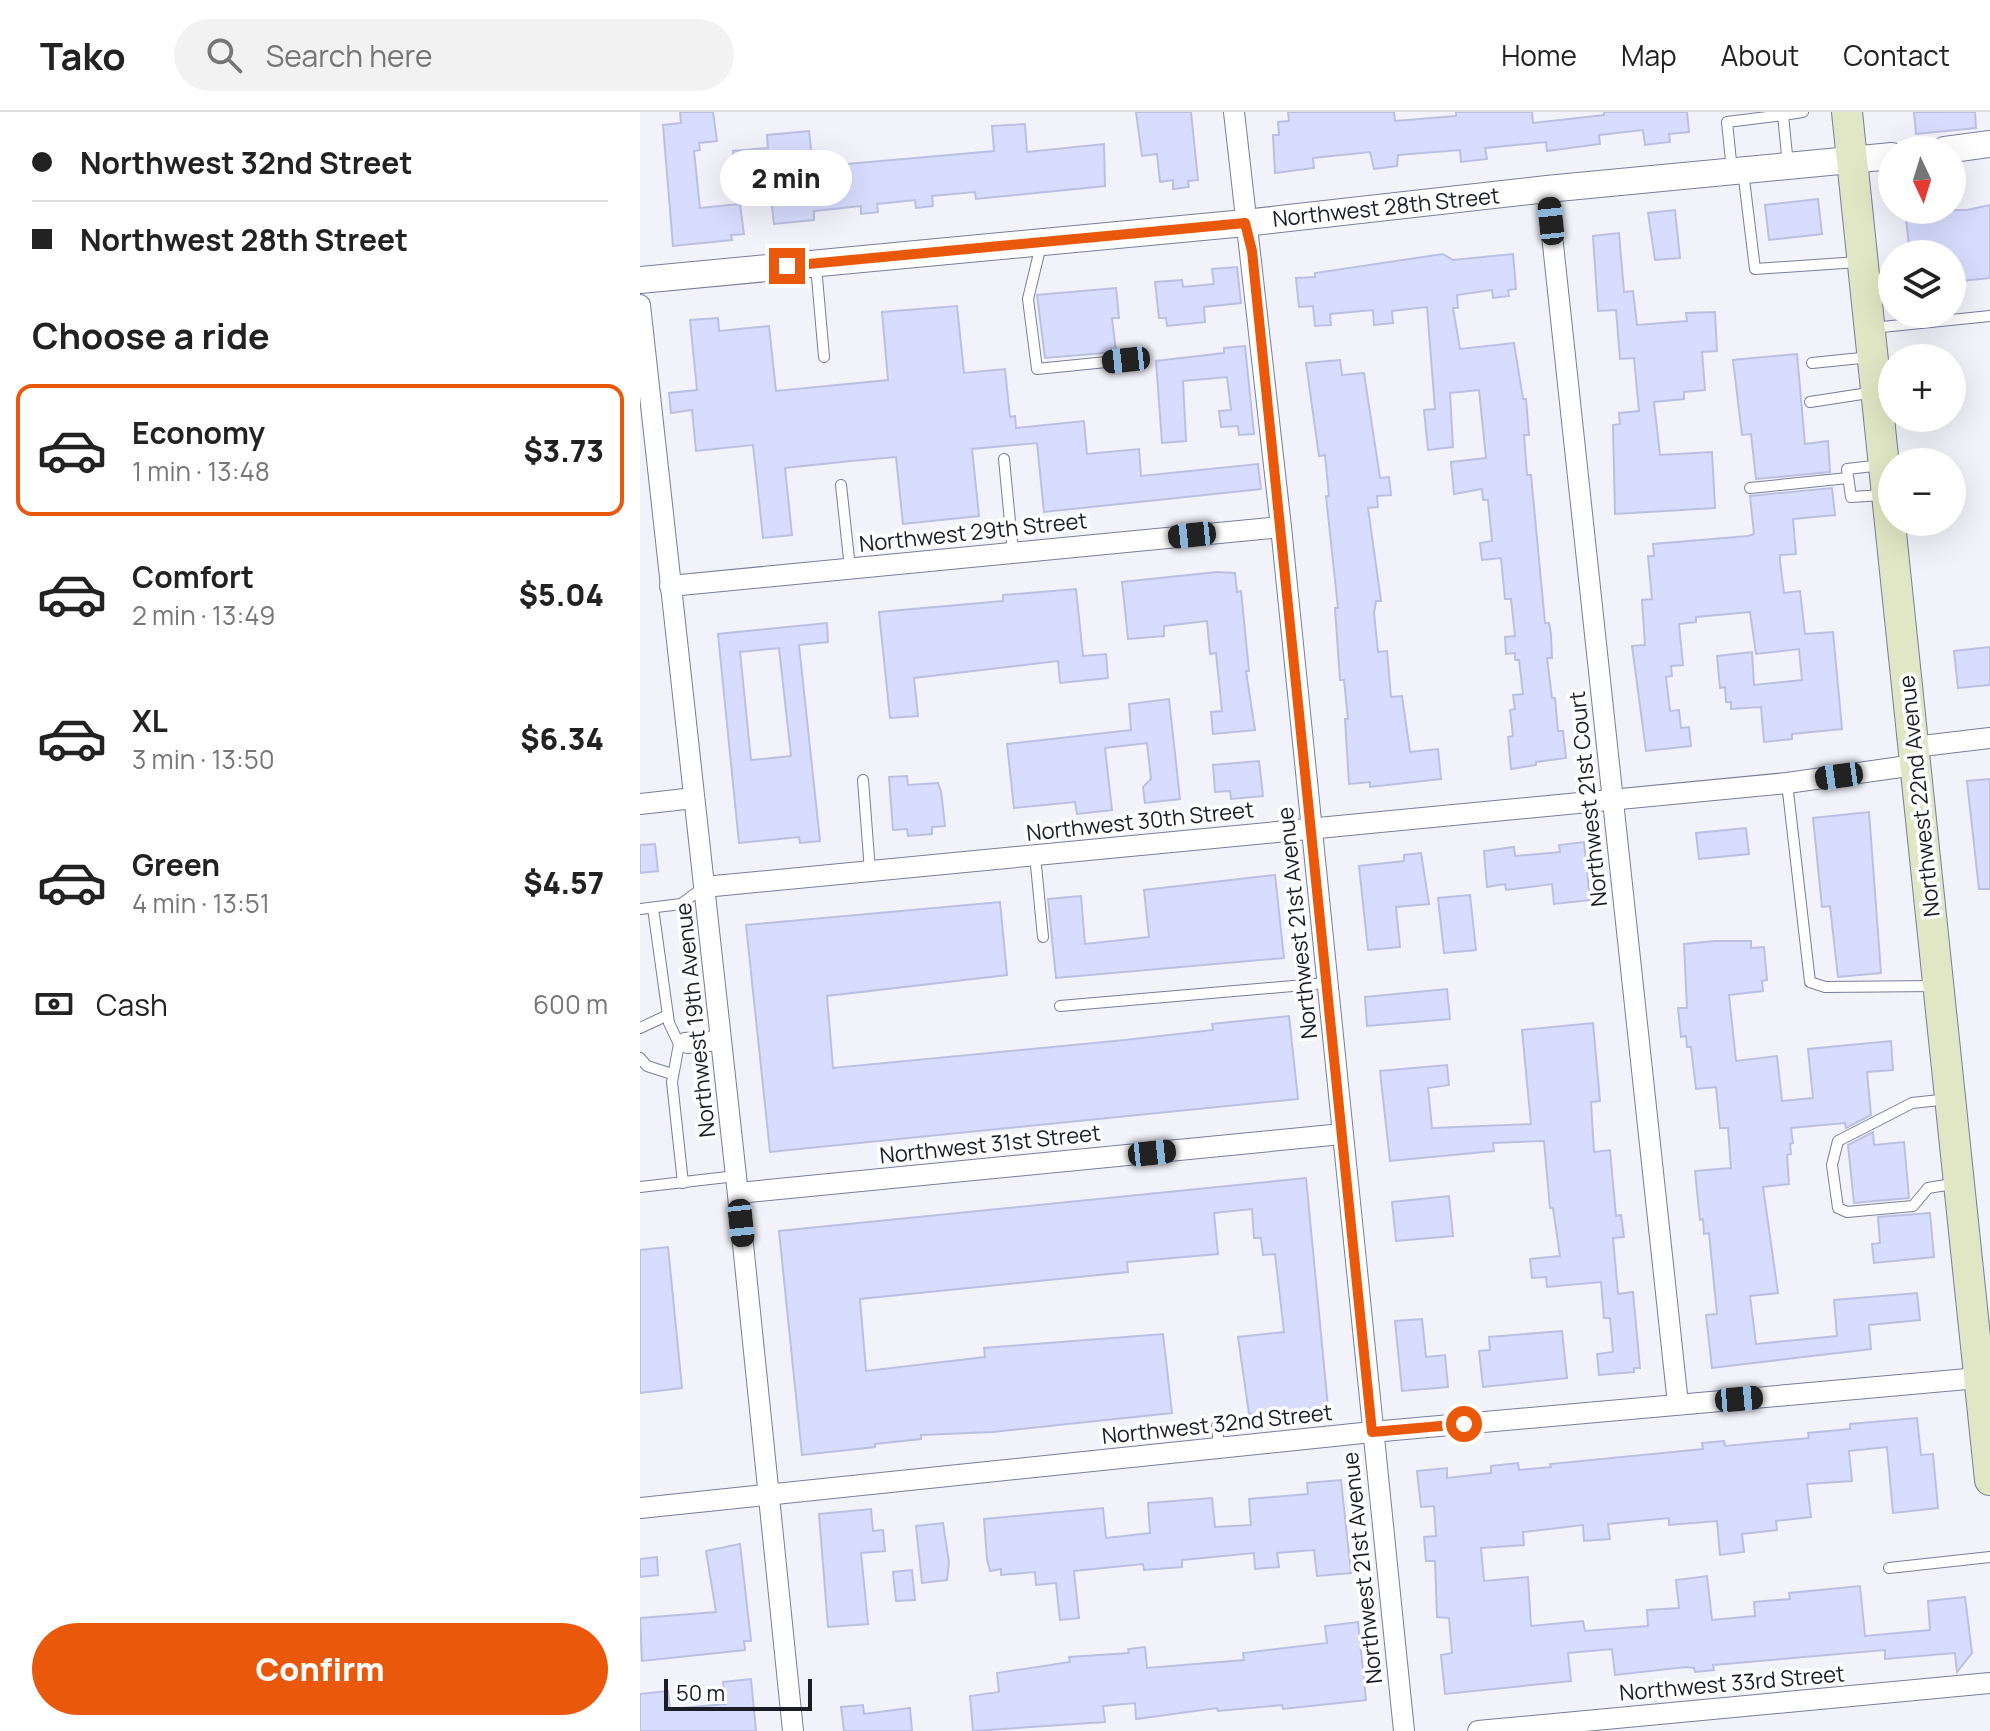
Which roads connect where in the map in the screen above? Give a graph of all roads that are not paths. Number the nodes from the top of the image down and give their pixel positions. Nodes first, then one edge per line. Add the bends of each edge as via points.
1 (1234, 112) edge
2 (1803, 112) edge
3 (1847, 112) edge
4 (1770, 114) edge
5 (1783, 114) edge
6 (1725, 117) edge
7 (1990, 144) edge
8 (1966, 147) edge
9 (1878, 158) edge
10 (1853, 161) junction
11 (1788, 167) junction
12 (1737, 172) junction
13 (1547, 189) junction
14 (1245, 223) junction
15 (1041, 243) junction
16 (1863, 262) junction
17 (815, 264) junction
18 (640, 280) edge
19 (640, 305) edge
20 (1990, 316) edge
21 (1872, 342) junction
22 (824, 357) dead end
23 (1126, 360) dead end
24 (1812, 363) dead end
25 (1877, 392) junction
26 (1810, 402) dead end
27 (1882, 448) edge
28 (1004, 459) dead end
29 (1878, 466) edge
30 (1848, 478) junction
31 (649, 482) edge
32 (841, 485) dead end
33 (1750, 488) dead end
34 (1878, 496) edge
35 (1281, 527) junction
36 (1891, 536) edge
37 (1013, 553) junction
38 (850, 568) junction
39 (670, 586) junction
40 (1990, 738) edge
41 (1914, 756) junction
42 (863, 780) dead end
43 (1787, 783) junction
44 (694, 798) junction
45 (1612, 800) junction
46 (640, 804) edge
47 (1312, 829) junction
48 (1035, 855) junction
49 (870, 871) junction
50 (704, 887) junction
51 (653, 908) junction
52 (640, 909) edge
53 (1043, 937) dead end
54 (1327, 983) junction
55 (1939, 986) junction
56 (1060, 1006) dead end
57 (668, 1015) junction
58 (640, 1028) edge
59 (721, 1040) junction
60 (679, 1044) junction
61 (640, 1058) edge
62 (672, 1074) junction
63 (1951, 1099) junction
64 (1342, 1134) junction
65 (1960, 1182) junction
66 (683, 1183) junction
67 (737, 1185) junction
68 (640, 1187) edge
69 (1985, 1377) edge
70 (1678, 1404) junction
71 (1217, 1426) dead end
72 (1372, 1432) junction
73 (1219, 1448) junction
74 (1990, 1480) edge
75 (767, 1494) junction
76 (640, 1508) edge
77 (1990, 1557) edge
78 (1889, 1568) dead end
79 (1990, 1683) edge
80 (793, 1731) edge
81 (1404, 1731) edge
82 (1478, 1731) edge

1 - 14 street, Northwest 21st Avenue
2 - 5 lane
3 - 10 main road, Northwest 22nd Avenue
4 - 5 lane
4 - 6 lane
5 - 11 lane
6 - 12 lane
7 - 8 street
9 - 10 street, Northwest 28th Street
10 - 11 street, Northwest 28th Street
10 - 16 main road, Northwest 22nd Avenue
11 - 12 street, Northwest 28th Street
12 - 13 street, Northwest 28th Street
12 - 16 lane via 1755,269
13 - 14 street, Northwest 28th Street
13 - 45 street, Northwest 21st Court
14 - 15 street, Northwest 28th Street
14 - 35 street, Northwest 21st Avenue
15 - 17 street, Northwest 28th Street
15 - 23 lane via 1028,299 1037,369
16 - 21 main road, Northwest 22nd Avenue
17 - 18 street, Northwest 28th Street
17 - 22 lane
19 - 31 street, Northwest 19th Avenue
20 - 21 lane
21 - 24 lane
21 - 25 main road, Northwest 22nd Avenue
25 - 26 lane
25 - 27 main road, Northwest 22nd Avenue
28 - 37 lane
29 - 30 lane via 1847,469
30 - 33 lane
30 - 34 lane via 1851,497
31 - 39 street, Northwest 19th Avenue
32 - 38 lane
35 - 37 street, Northwest 29th Street
35 - 47 street, Northwest 21st Avenue
36 - 41 main road, Northwest 22nd Avenue
37 - 38 street, Northwest 29th Street
38 - 39 street, Northwest 29th Street
39 - 44 street, Northwest 19th Avenue
40 - 41 street, Northwest 30th Street
41 - 43 street, Northwest 30th Street
41 - 55 main road, Northwest 22nd Avenue
42 - 49 lane
43 - 45 street, Northwest 30th Street
43 - 55 lane via 1810,982 1866,988
44 - 46 street
44 - 50 street, Northwest 19th Avenue
45 - 47 street, Northwest 30th Street
45 - 70 street, Northwest 21st Court
47 - 48 street, Northwest 30th Street
47 - 54 street, Northwest 21st Avenue
48 - 49 street, Northwest 30th Street
48 - 53 lane
49 - 50 street, Northwest 30th Street
50 - 51 lane via 681,904
50 - 59 street, Northwest 19th Avenue
51 - 52 lane
51 - 57 lane
54 - 56 lane
54 - 64 street, Northwest 21st Avenue
55 - 63 main road, Northwest 22nd Avenue
57 - 58 lane
57 - 60 lane
59 - 60 lane via 687,1048
59 - 67 street, Northwest 19th Avenue
60 - 62 lane
61 - 62 lane via 647,1066
62 - 66 lane
63 - 65 main road, Northwest 22nd Avenue
63 - 65 lane via 1912,1103 1838,1141 1832,1165 1838,1208 1847,1212 1913,1206 1928,1188
64 - 67 street, Northwest 31st Street
64 - 72 street, Northwest 21st Avenue
65 - 69 main road, Northwest 22nd Avenue
66 - 67 lane
66 - 68 lane
67 - 75 street, Northwest 19th Avenue
69 - 70 street, Northwest 32nd Street
69 - 74 main road, Northwest 22nd Avenue
70 - 72 street, Northwest 32nd Street
71 - 73 lane
72 - 73 street, Northwest 32nd Street
72 - 81 street, Northwest 21st Avenue
73 - 75 street, Northwest 32nd Street
75 - 76 street, Northwest 32nd Street
75 - 80 street, Northwest 19th Avenue
77 - 78 lane
79 - 82 street, Northwest 33rd Street

